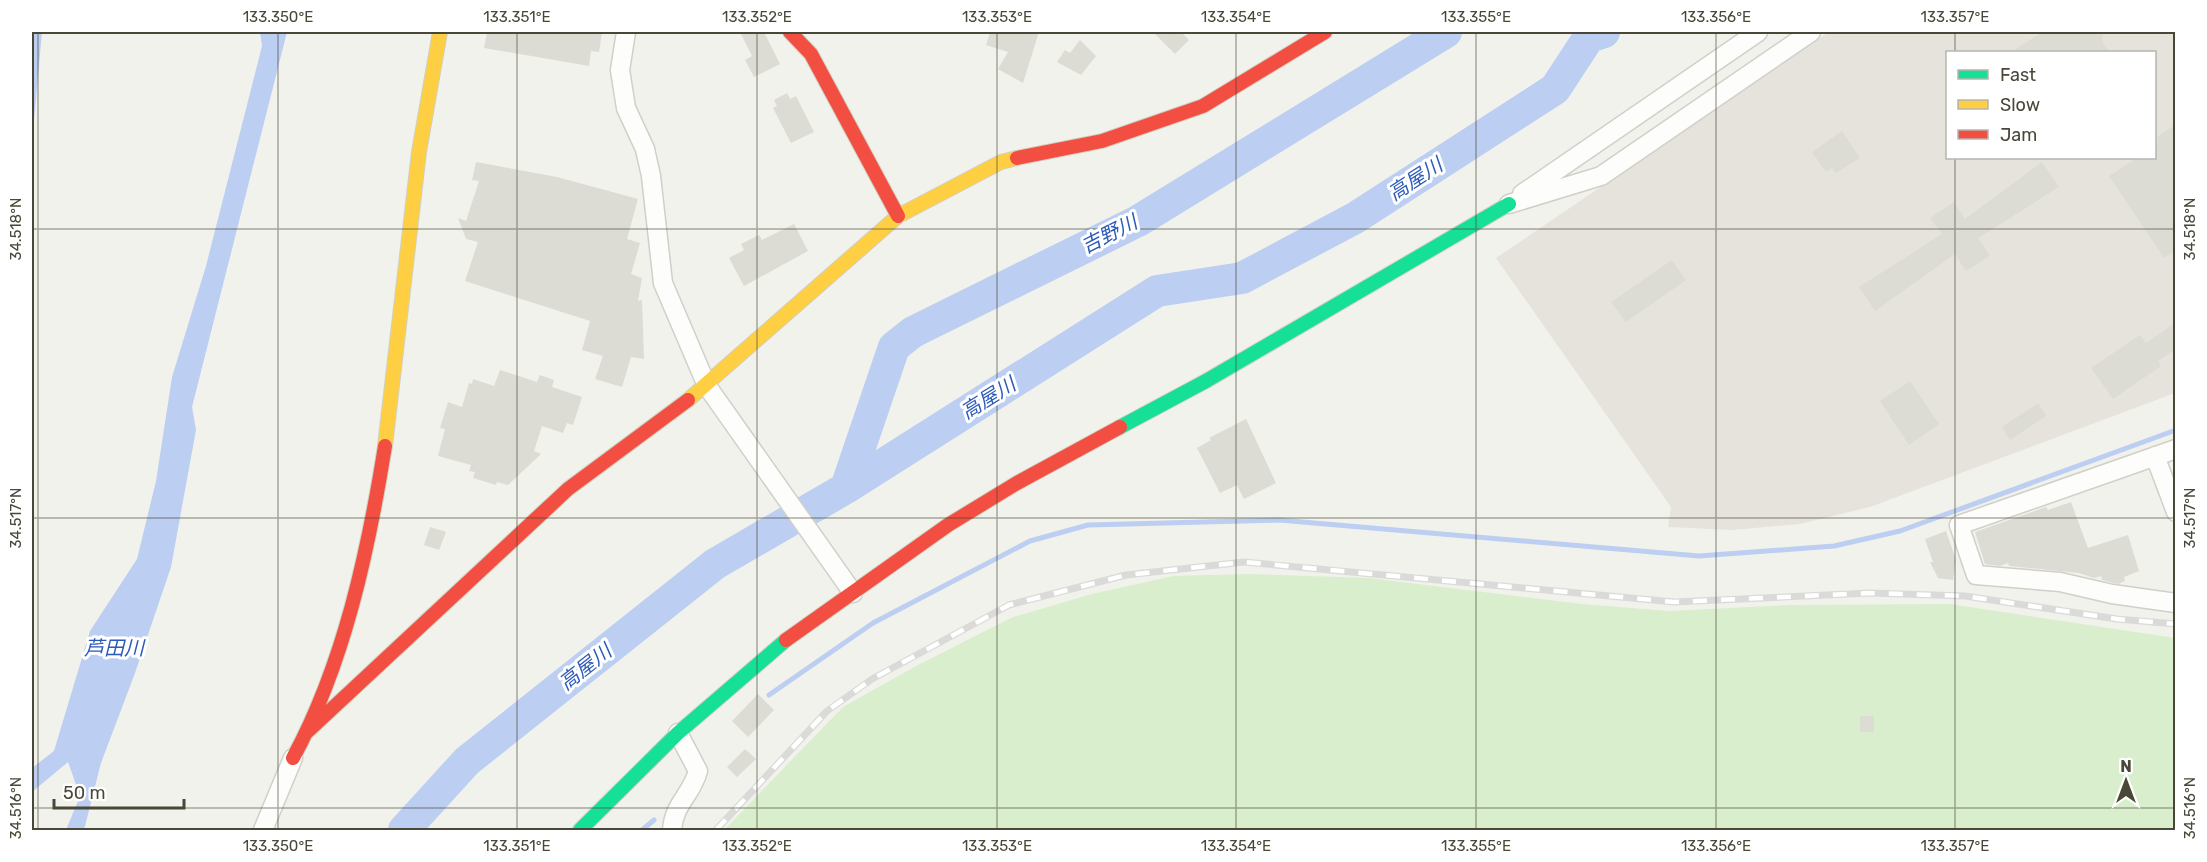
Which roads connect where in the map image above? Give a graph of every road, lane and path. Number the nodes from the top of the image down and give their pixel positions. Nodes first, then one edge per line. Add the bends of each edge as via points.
1 (440, 32) edge
2 (626, 32) edge
3 (790, 32) edge
4 (1325, 32) edge
5 (1758, 32) edge
6 (1811, 32) edge
7 (1509, 204) junction
8 (898, 216) junction
9 (710, 388) junction
10 (2175, 449) edge
11 (2155, 456) junction
12 (2175, 512) edge
13 (853, 593) junction
14 (2175, 603) edge
15 (307, 732) junction
16 (678, 733) junction
17 (293, 758) joint
18 (263, 831) edge
19 (580, 831) edge
20 (672, 831) edge

1 - 15 street via 419,152 385,448 368,546 338,648
2 - 9 street via 620,70 626,108 645,149 651,176 663,283
3 - 8 street via 811,54
4 - 8 street via 1203,106 1102,141 1001,162
5 - 7 street
6 - 7 street via 1601,176
7 - 13 street via 1206,381 1017,483 948,525
8 - 9 street
9 - 13 street
9 - 15 street via 568,489
10 - 11 street
11 - 12 street
11 - 14 street via 1959,525 1976,575 2060,582
13 - 16 street via 780,644
15 - 17 street
16 - 19 street
16 - 20 street via 698,771 694,784 675,811
17 - 18 street

